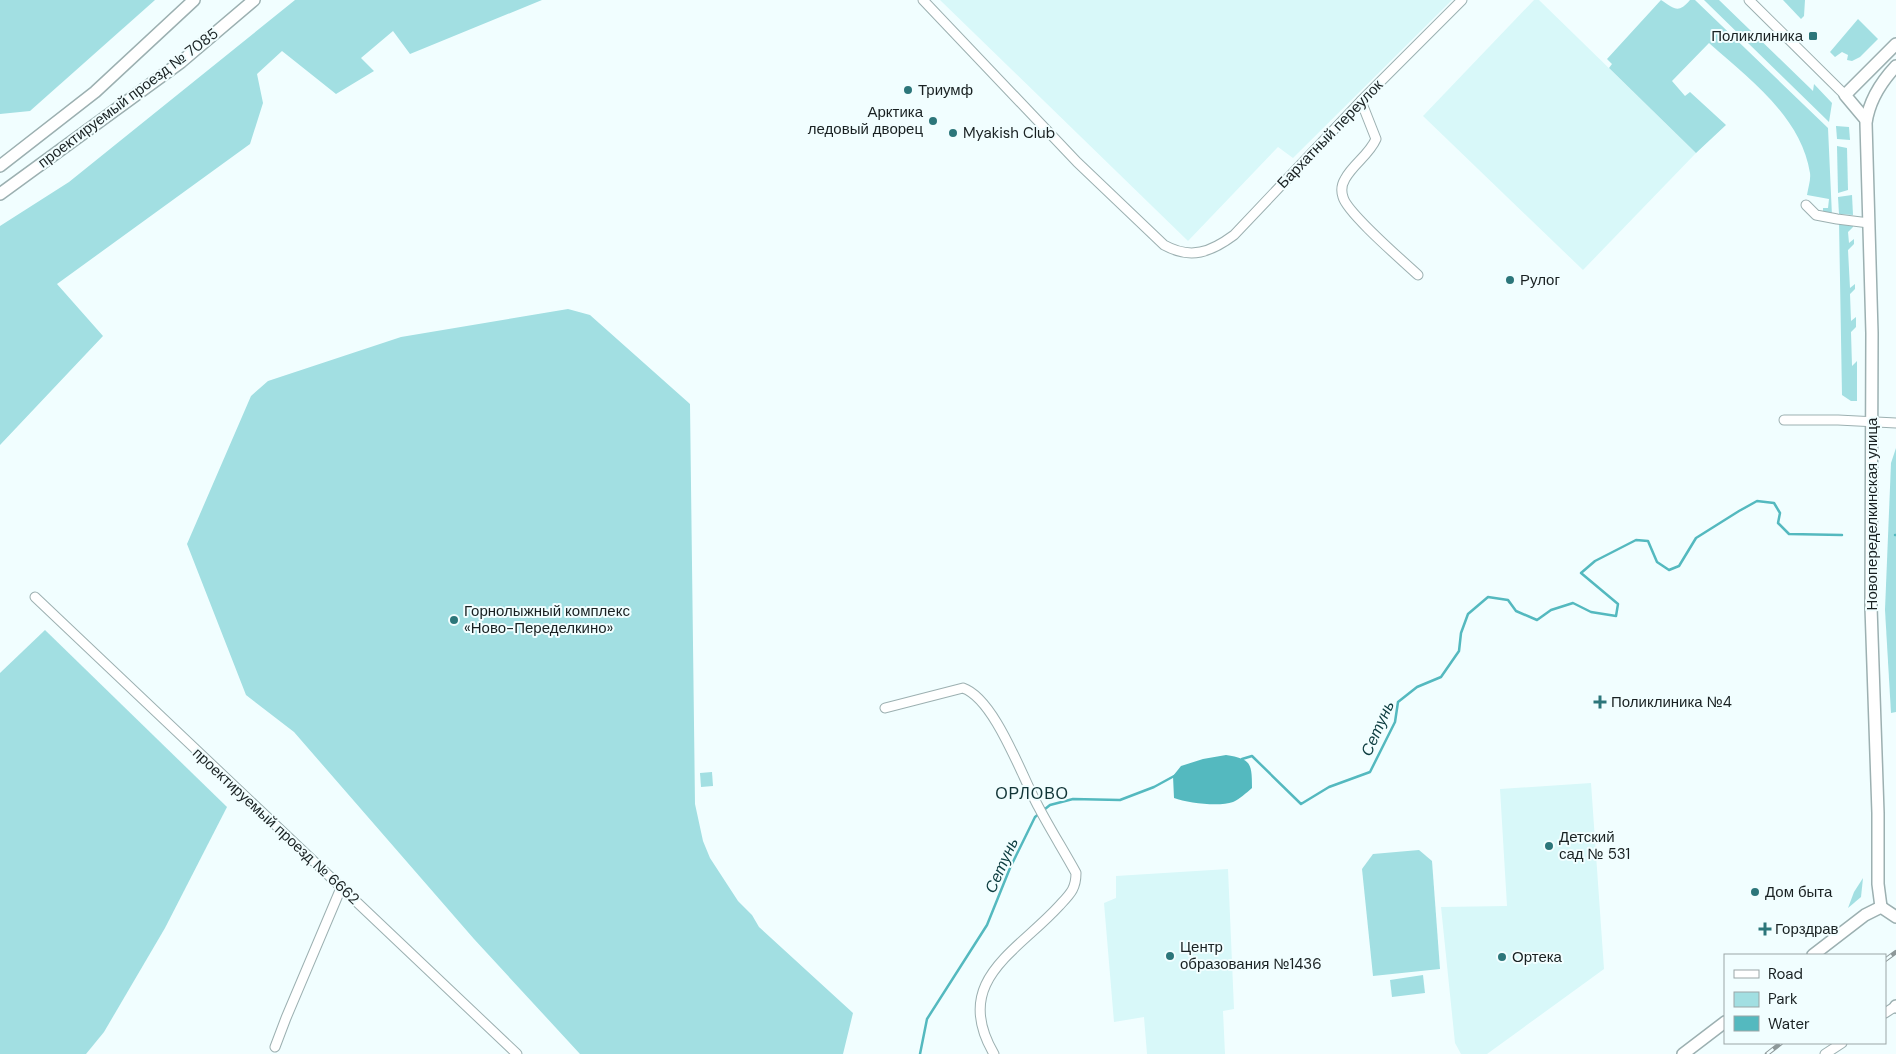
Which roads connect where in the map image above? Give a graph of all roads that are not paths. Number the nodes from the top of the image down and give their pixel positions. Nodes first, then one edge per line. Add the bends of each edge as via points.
1 (194, 0) edge
2 (254, 0) edge
3 (922, 0) edge
4 (1462, 0) edge
5 (1749, 0) edge
6 (1896, 44) edge
7 (1896, 66) edge
8 (1845, 95) junction
9 (1361, 100) junction
10 (1866, 120) junction
11 (0, 166) edge
12 (0, 194) edge
13 (1806, 205) dead end
14 (1869, 223) junction
15 (1418, 275) dead end
16 (1784, 420) dead end
17 (1872, 422) junction
18 (1896, 423) edge
19 (35, 597) dead end
20 (885, 708) dead end
21 (341, 888) junction
22 (1881, 907) junction
23 (1896, 917) edge
24 (1814, 954) edge
25 (1724, 1023) edge
26 (1840, 1044) edge
27 (275, 1047) dead end
28 (517, 1054) edge
29 (994, 1054) edge
30 (1683, 1054) edge
31 (1825, 1054) edge

1 - 11 main road, проектируемый проезд № 7085 via 95,92
2 - 12 main road, проектируемый проезд № 7085 via 181,62
3 - 9 street, Бархатный переулок via 1084,168 1164,245 1180,253 1207,250 1234,235
4 - 9 street, Бархатный переулок
5 - 8 street
6 - 8 main road
7 - 10 main road, Новопеределкинская улица via 1880,83
8 - 10 main road
9 - 15 street via 1376,139 1346,177 1343,199 1351,212
10 - 14 main road, Новопеределкинская улица
13 - 14 street via 1816,215
14 - 17 main road, Новопеределкинская улица
16 - 17 street
17 - 18 street
17 - 22 main road, Новопеределкинская улица via 1871,580
19 - 21 street, проектируемый проезд № 6662
20 - 29 street via 963,688 970,690 1006,739 1037,805 1076,873 1076,884 1071,892 1048,918 1013,948 981,994 979,1014
21 - 27 street
21 - 28 street, проектируемый проезд № 6662
22 - 23 main road
22 - 24 main road via 1865,915
25 - 30 main road
26 - 31 street

